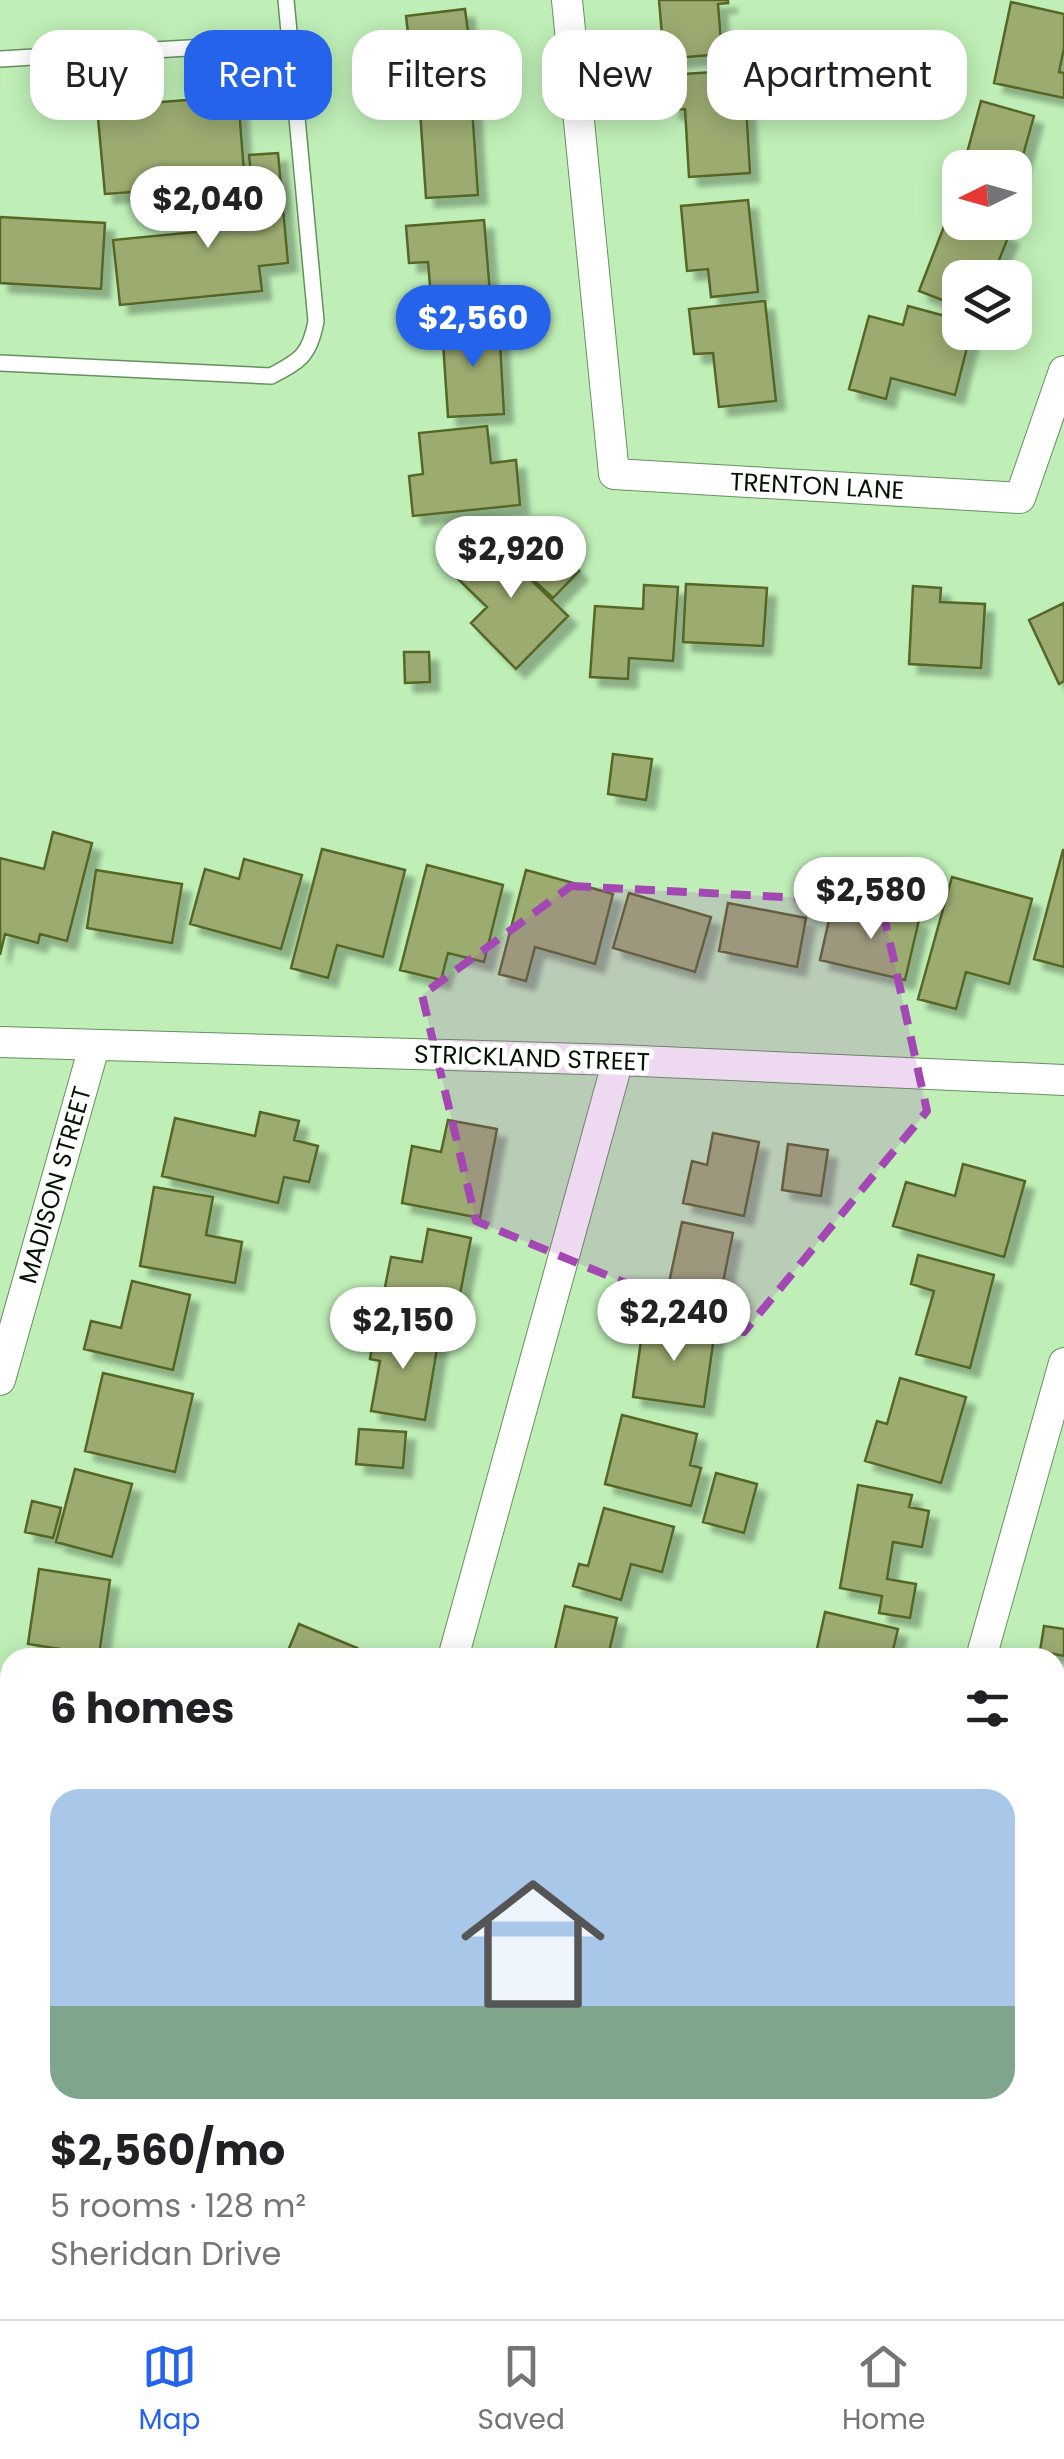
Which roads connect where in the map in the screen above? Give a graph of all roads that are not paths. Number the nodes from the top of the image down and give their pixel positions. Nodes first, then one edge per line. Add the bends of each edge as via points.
1 (286, 0) edge
2 (568, 0) edge
3 (289, 30) edge
4 (184, 48) edge
5 (0, 58) edge
6 (297, 120) edge
7 (0, 363) edge
8 (1064, 371) edge
9 (0, 1042) edge
10 (94, 1046) junction
11 (618, 1060) junction
12 (1064, 1080) edge
13 (1064, 1363) edge
14 (0, 1380) edge
15 (455, 1648) edge
16 (984, 1648) edge

1 - 3 lane
2 - 8 street, TRENTON LANE via 614,474 1020,498
4 - 5 lane
6 - 7 lane via 316,321 312,344 297,362 271,376
9 - 10 street, STRICKLAND STREET
10 - 11 street, STRICKLAND STREET
10 - 14 street, MADISON STREET
11 - 12 street, STRICKLAND STREET
11 - 15 street
13 - 16 street

